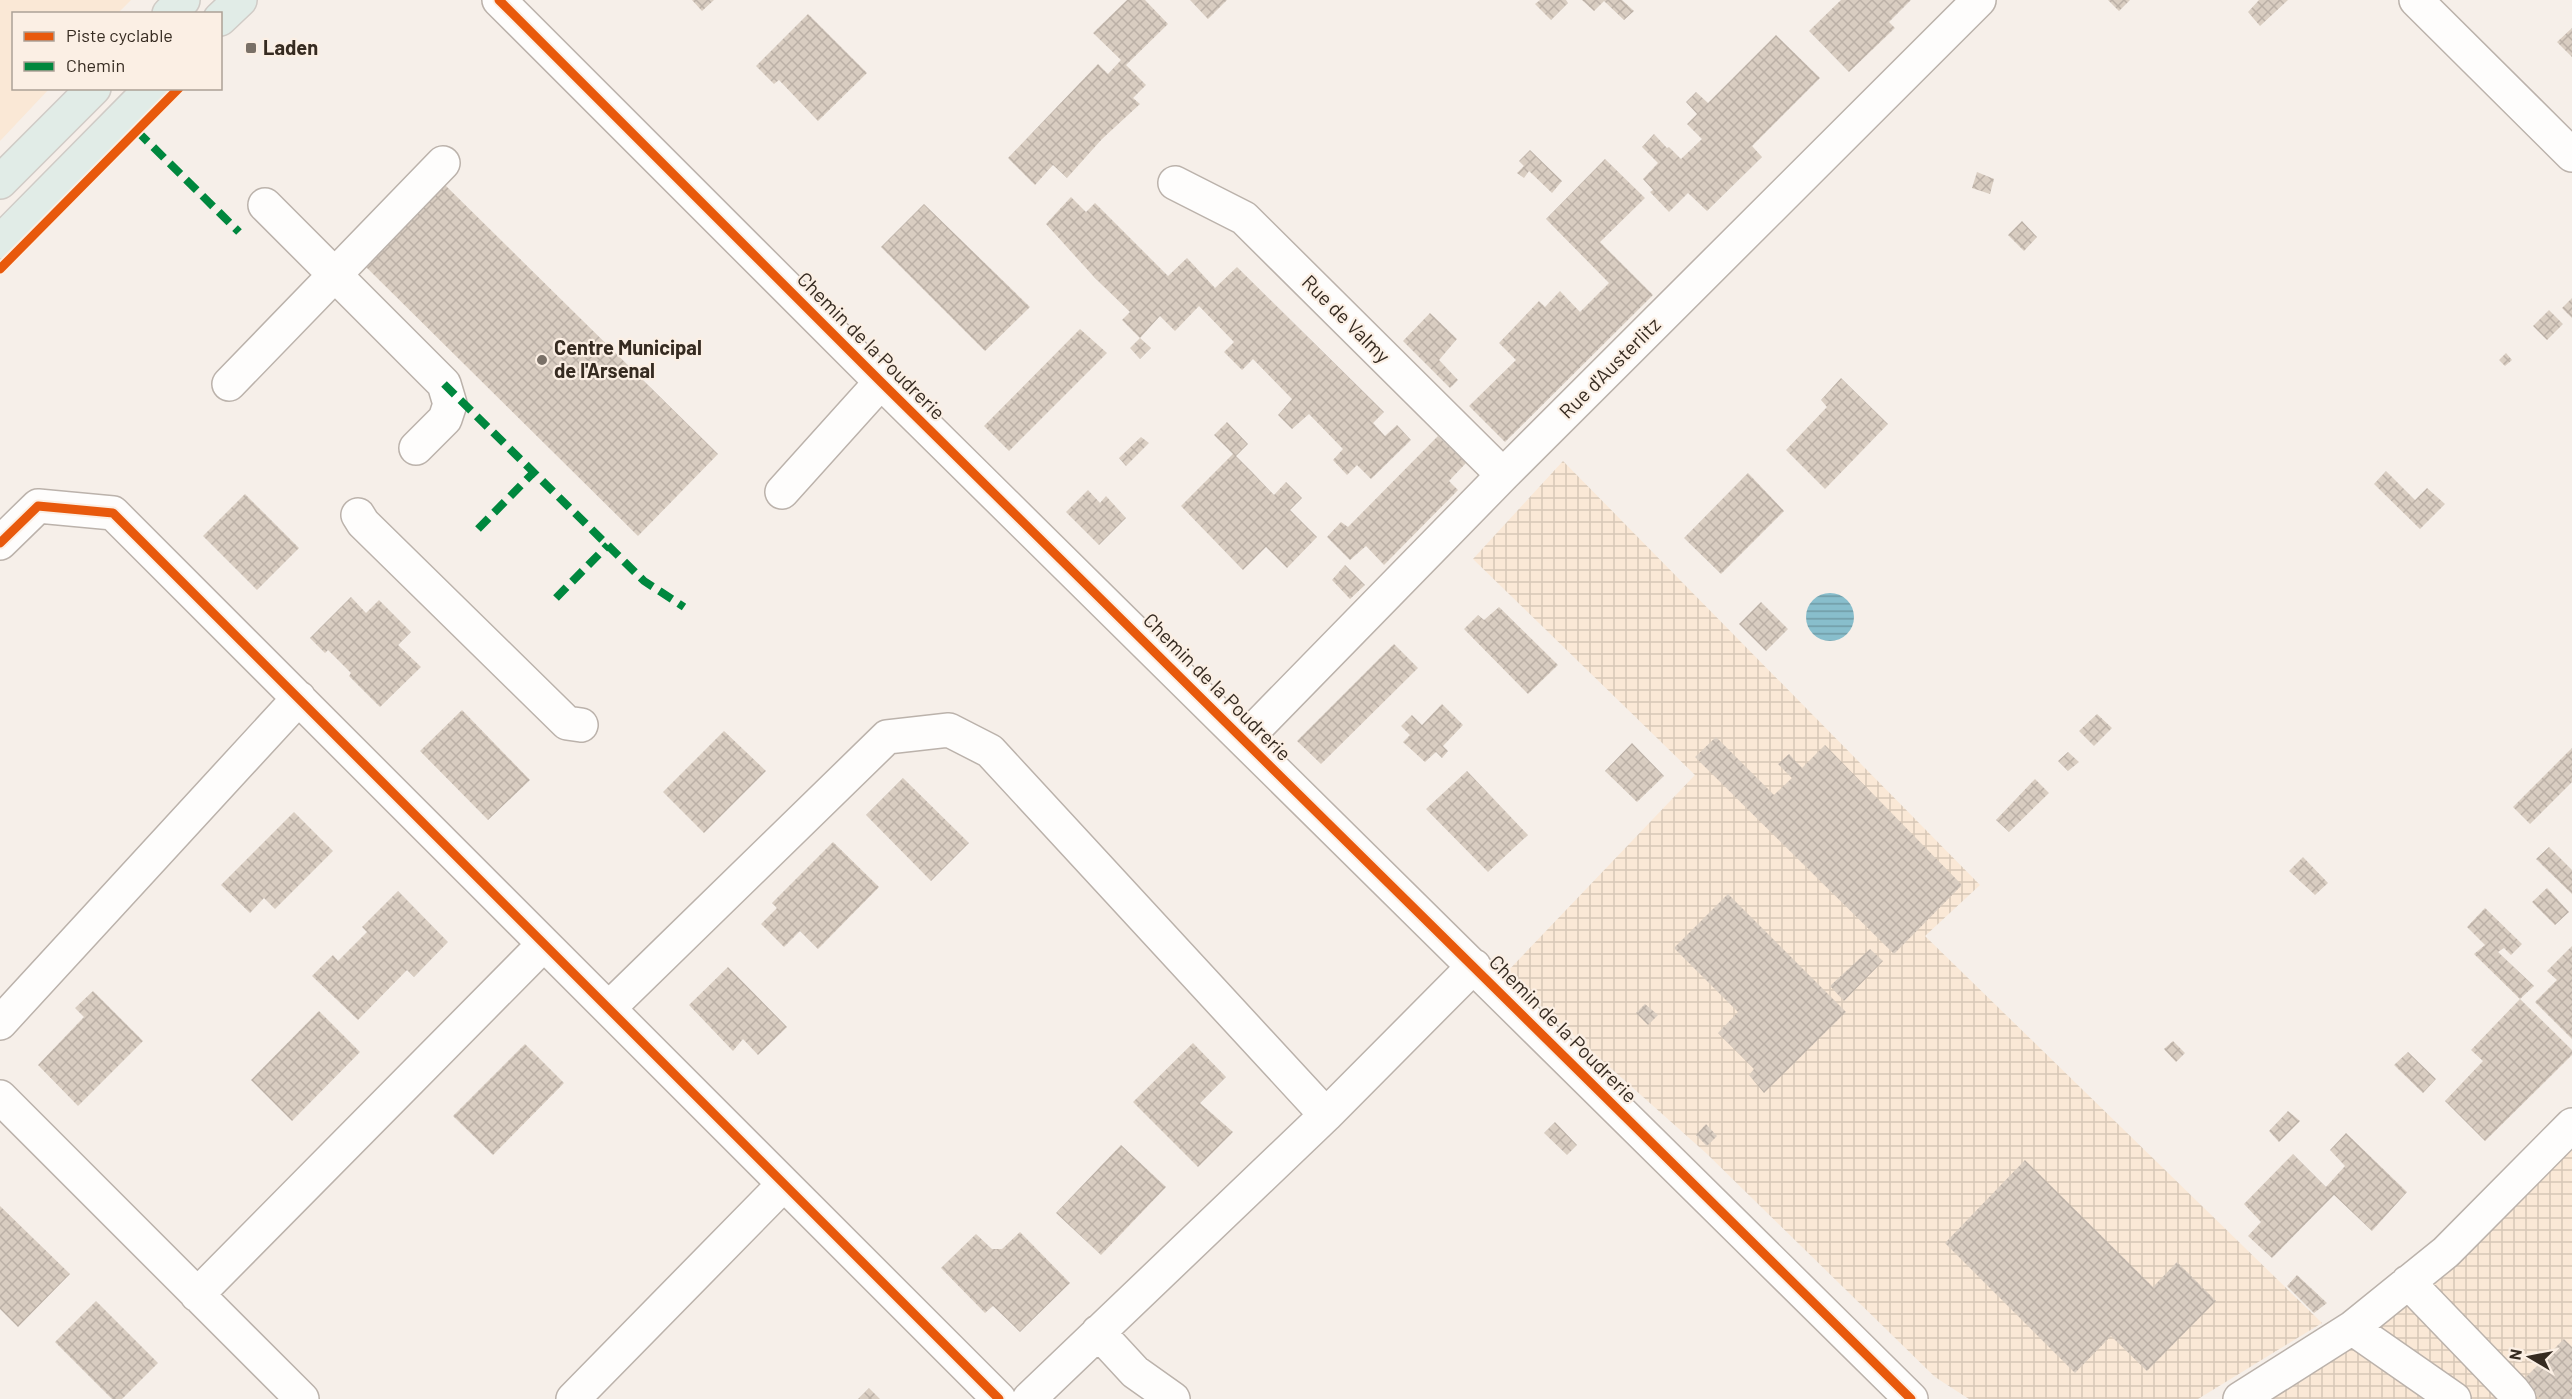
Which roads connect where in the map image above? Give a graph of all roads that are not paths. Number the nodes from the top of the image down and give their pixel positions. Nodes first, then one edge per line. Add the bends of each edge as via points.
1 (183, 0) edge
2 (240, 0) edge
3 (499, 0) edge
4 (1979, 0) edge
5 (2416, 0) edge
6 (171, 12) edge
7 (222, 17) edge
8 (92, 90) edge
9 (150, 90) edge
10 (2572, 155) edge
11 (443, 163) dead end
12 (0, 182) edge
13 (1175, 183) dead end
14 (265, 206) dead end
15 (0, 242) edge
16 (334, 275) junction
17 (881, 382) junction
18 (229, 384) dead end
19 (416, 448) dead end
20 (1503, 475) junction
21 (782, 492) dead end
22 (358, 515) dead end
23 (0, 543) edge
24 (299, 698) junction
25 (581, 725) dead end
26 (1245, 739) junction
27 (544, 944) junction
28 (1474, 966) junction
29 (609, 1008) junction
30 (0, 1023) edge
31 (0, 1097) edge
32 (1326, 1115) junction
33 (2572, 1125) edge
34 (784, 1184) junction
35 (2408, 1282) junction
36 (197, 1295) junction
37 (2352, 1328) junction
38 (1098, 1332) junction
39 (302, 1399) edge
40 (573, 1399) edge
41 (999, 1399) edge
42 (1029, 1399) edge
43 (1173, 1399) edge
44 (1911, 1399) edge
45 (2240, 1399) edge
46 (2454, 1399) edge
47 (2519, 1399) edge

1 - 6 main road
2 - 7 main road
3 - 17 street, Chemin de la Poudrerie
4 - 20 street, Rue d'Austerlitz
5 - 10 street
8 - 12 main road
9 - 15 main road
11 - 16 street
13 - 20 street, Rue de Valmy via 1245,218
14 - 16 street
16 - 18 street
16 - 19 street via 444,384 450,404 445,419
17 - 21 street
17 - 26 street, Chemin de la Poudrerie
20 - 26 street, Rue d'Austerlitz
22 - 25 street via 567,723
23 - 24 street via 38,506 113,513
24 - 27 street
24 - 30 street
26 - 28 street, Chemin de la Poudrerie
27 - 29 street
27 - 36 street
28 - 32 street
28 - 44 street, Chemin de la Poudrerie
29 - 32 street via 887,737 949,730 990,751
29 - 34 street
31 - 36 street
32 - 38 street
33 - 35 street via 2446,1252
34 - 40 street
34 - 41 street
35 - 37 street
35 - 47 street
36 - 39 street
37 - 45 street
37 - 46 street
38 - 42 street
38 - 43 street via 1135,1372

